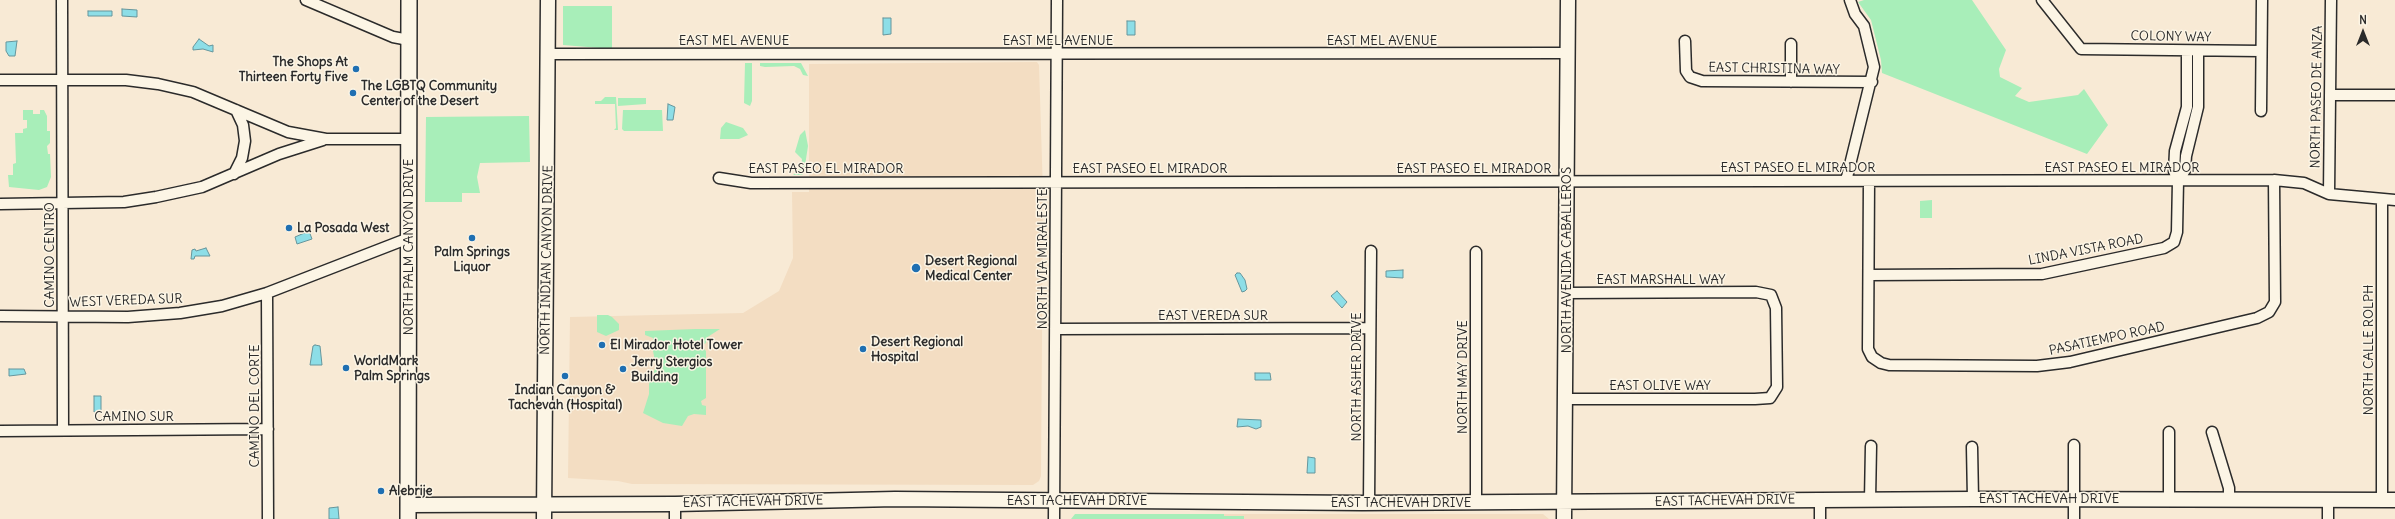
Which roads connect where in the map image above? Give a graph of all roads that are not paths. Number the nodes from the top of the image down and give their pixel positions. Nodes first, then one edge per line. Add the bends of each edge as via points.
1 (62, 0) edge
2 (306, 0) edge
3 (409, 0) edge
4 (548, 0) edge
5 (1057, 0) edge
6 (1568, 0) edge
7 (1850, 0) edge
8 (2042, 0) edge
9 (2262, 0) edge
10 (2331, 0) edge
11 (409, 40) junction
12 (1685, 41) dead end
13 (1791, 44) dead end
14 (2187, 51) junction
15 (2198, 51) junction
16 (2261, 51) junction
17 (1568, 53) junction
18 (549, 54) junction
19 (1056, 54) junction
20 (62, 79) junction
21 (0, 80) edge
22 (1791, 82) junction
23 (1872, 82) junction
24 (2330, 95) junction
25 (2395, 95) edge
26 (236, 110) junction
27 (2261, 111) dead end
28 (326, 139) junction
29 (409, 139) junction
30 (234, 174) junction
31 (719, 178) dead end
32 (2274, 180) junction
33 (1846, 181) junction
34 (1869, 181) junction
35 (2178, 181) junction
36 (1056, 182) junction
37 (1567, 182) junction
38 (2329, 194) junction
39 (2382, 200) junction
40 (2395, 200) edge
41 (0, 204) edge
42 (63, 204) junction
43 (409, 238) junction
44 (1371, 251) dead end
45 (1476, 252) dead end
46 (1869, 274) junction
47 (1756, 292) joint
48 (1566, 293) junction
49 (267, 294) junction
50 (0, 316) edge
51 (63, 317) junction
52 (1370, 328) junction
53 (1055, 329) junction
54 (1566, 399) junction
55 (268, 429) junction
56 (63, 430) junction
57 (0, 431) edge
58 (2169, 432) dead end
59 (2212, 432) dead end
60 (2074, 445) dead end
61 (1871, 446) dead end
62 (1972, 447) dead end
63 (1973, 499) junction
64 (2074, 499) junction
65 (2169, 499) junction
66 (2229, 499) junction
67 (1820, 500) junction
68 (1870, 500) junction
69 (2328, 500) junction
70 (2388, 500) edge
71 (1054, 501) junction
72 (1564, 502) junction
73 (544, 503) junction
74 (1369, 503) junction
75 (1476, 503) junction
76 (675, 504) junction
77 (408, 512) edge
78 (268, 519) edge
79 (544, 519) edge
80 (675, 519) edge
81 (1054, 519) edge
82 (1564, 519) edge
83 (1820, 519) edge
84 (2074, 519) edge
85 (2328, 519) edge

1 - 20 street, CAMINO CENTRO
2 - 11 street via 393,37
3 - 11 main road, NORTH PALM CANYON DRIVE
4 - 18 street, NORTH INDIAN CANYON DRIVE
5 - 19 street, NORTH VIA MIRALESTE
6 - 17 street, NORTH AVENIDA CABALLEROS
7 - 23 street via 1855,14 1864,26 1874,67
8 - 14 street, COLONY WAY via 2081,49
9 - 16 street
10 - 24 street, NORTH PASEO DE ANZA
11 - 29 main road, NORTH PALM CANYON DRIVE
12 - 22 street, EAST CHRISTINA WAY via 1686,71 1690,77 1702,81
13 - 22 street
14 - 15 street, COLONY WAY
14 - 35 street via 2187,107 2175,151 2174,171
15 - 16 street, COLONY WAY
15 - 35 street via 2198,107 2185,170
16 - 27 street
17 - 19 street, EAST MEL AVENUE
17 - 37 street, NORTH AVENIDA CABALLEROS
18 - 19 street, EAST MEL AVENUE
18 - 73 street, NORTH INDIAN CANYON DRIVE
19 - 36 street, NORTH VIA MIRALESTE
20 - 21 street
20 - 26 street via 126,80 158,84 193,92
20 - 42 street, CAMINO CENTRO
22 - 23 street, EAST CHRISTINA WAY
23 - 33 street
24 - 25 street
24 - 38 street, NORTH PASEO DE ANZA
26 - 28 street via 288,132
26 - 30 street via 243,125 245,141 242,158
28 - 29 street
28 - 30 street via 278,154
29 - 43 main road, NORTH PALM CANYON DRIVE
30 - 42 street via 202,187 156,197 124,202
31 - 36 street, EAST PASEO EL MIRADOR via 750,183
32 - 35 street, EAST PASEO EL MIRADOR
32 - 38 street, EAST PASEO EL MIRADOR via 2304,183
32 - 46 street, PASATIEMPO ROAD via 2274,302 2269,312 2257,318 2105,354 2054,365 1881,363 1868,349
33 - 34 street, EAST PASEO EL MIRADOR
33 - 37 street, EAST PASEO EL MIRADOR
34 - 35 street, EAST PASEO EL MIRADOR
34 - 46 street, PASATIEMPO ROAD
35 - 46 street, LINDA VISTA ROAD via 2177,232 2174,242 2164,248 2042,274
36 - 37 street, EAST PASEO EL MIRADOR
36 - 53 street, NORTH VIA MIRALESTE
37 - 48 street, NORTH AVENIDA CABALLEROS
38 - 39 street, EAST PASEO EL MIRADOR
39 - 40 street, EAST PASEO EL MIRADOR
39 - 70 street, NORTH CALLE ROLPH
41 - 42 street
42 - 51 street, CAMINO CENTRO
43 - 49 street, WEST VEREDA SUR
43 - 77 main road, NORTH PALM CANYON DRIVE
44 - 52 street, NORTH ASHER DRIVE
45 - 75 street, NORTH MAY DRIVE
47 - 48 street, EAST MARSHALL WAY
47 - 54 street, EAST OLIVE WAY via 1771,295 1776,308 1777,387 1770,398
48 - 54 street, NORTH AVENIDA CABALLEROS
49 - 51 street, WEST VEREDA SUR via 222,306 180,313 128,317
49 - 55 street, CAMINO DEL CORTE
50 - 51 street, WEST VEREDA SUR
51 - 56 street, CAMINO CENTRO
52 - 53 street, EAST VEREDA SUR
52 - 74 street, NORTH ASHER DRIVE
53 - 71 street, NORTH VIA MIRALESTE
54 - 72 street, NORTH AVENIDA CABALLEROS
55 - 56 street, CAMINO SUR
55 - 78 street, CAMINO DEL CORTE
56 - 57 street, CAMINO SUR
58 - 65 street
59 - 66 street via 2229,488
60 - 64 street
61 - 68 street
62 - 63 street
63 - 64 street, EAST TACHEVAH DRIVE
63 - 68 street, EAST TACHEVAH DRIVE
64 - 65 street, EAST TACHEVAH DRIVE
64 - 84 street
65 - 66 street, EAST TACHEVAH DRIVE
66 - 69 street, EAST TACHEVAH DRIVE
67 - 68 street, EAST TACHEVAH DRIVE
67 - 72 street, EAST TACHEVAH DRIVE
67 - 83 street
69 - 70 street, EAST TACHEVAH DRIVE
69 - 85 street
71 - 74 street, EAST TACHEVAH DRIVE
71 - 76 street, EAST TACHEVAH DRIVE via 835,500
71 - 81 street, NORTH VIA MIRALESTE
72 - 75 street, EAST TACHEVAH DRIVE
72 - 82 street, NORTH AVENIDA CABALLEROS
73 - 76 street, EAST TACHEVAH DRIVE
73 - 77 street, EAST TACHEVAH DRIVE
73 - 79 street, NORTH INDIAN CANYON DRIVE
74 - 75 street, EAST TACHEVAH DRIVE
76 - 80 street

